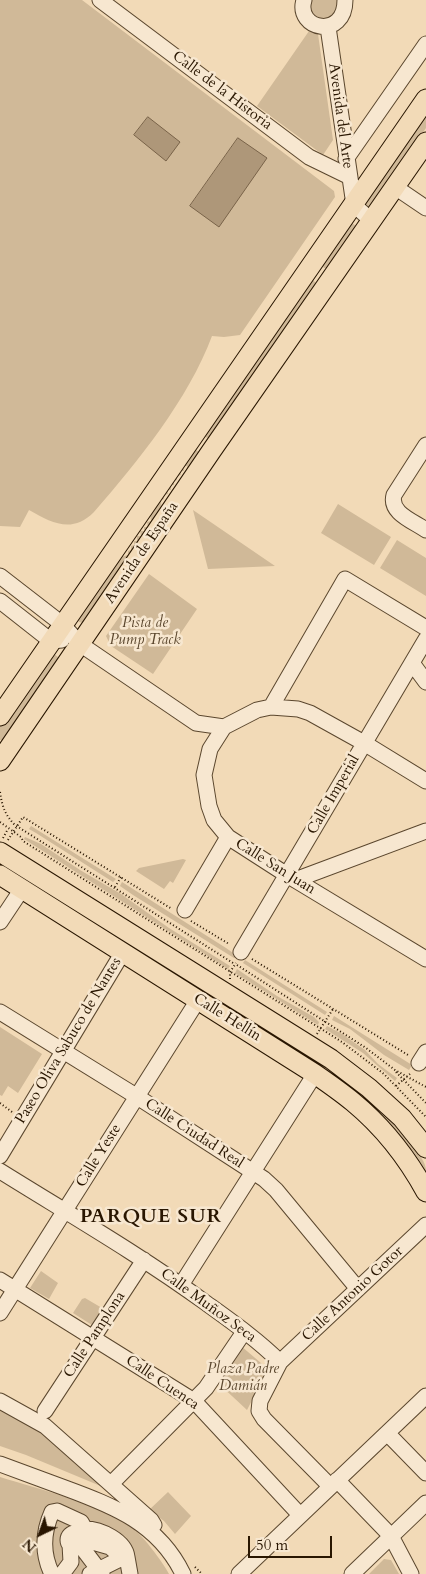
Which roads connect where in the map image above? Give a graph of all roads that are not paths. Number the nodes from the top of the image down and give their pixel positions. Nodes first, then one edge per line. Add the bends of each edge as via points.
1 (100, 0) edge
2 (345, 0) edge
3 (301, 1) edge
4 (120, 6) edge
5 (328, 27) junction
6 (426, 44) edge
7 (426, 99) edge
8 (426, 142) edge
9 (346, 159) junction
10 (348, 176) junction
11 (395, 187) junction
12 (354, 205) junction
13 (426, 208) edge
14 (372, 221) junction
15 (310, 267) junction
16 (330, 281) junction
17 (192, 437) junction
18 (425, 448) edge
19 (212, 450) junction
20 (426, 530) edge
21 (0, 576) edge
22 (0, 601) edge
23 (62, 624) junction
24 (426, 628) edge
25 (426, 639) edge
26 (51, 642) junction
27 (80, 644) junction
28 (412, 663) junction
29 (426, 682) edge
30 (3, 704) edge
31 (271, 707) junction
32 (196, 723) junction
33 (224, 727) junction
34 (364, 743) junction
35 (210, 749) junction
36 (1, 756) edge
37 (426, 781) edge
38 (426, 831) edge
39 (228, 837) junction
40 (0, 852) edge
41 (0, 874) edge
42 (291, 877) junction
43 (22, 889) junction
44 (182, 913) road end
45 (0, 922) edge
46 (123, 952) junction
47 (241, 952) road end
48 (426, 958) edge
49 (198, 1000) junction
50 (0, 1012) edge
51 (62, 1051) junction
52 (315, 1074) junction
53 (136, 1096) junction
54 (426, 1148) edge
55 (0, 1156) edge
56 (0, 1171) edge
57 (252, 1171) junction
58 (426, 1192) edge
59 (65, 1212) junction
60 (426, 1225) edge
61 (144, 1260) junction
62 (0, 1280) edge
63 (180, 1285) junction
64 (358, 1289) junction
65 (15, 1290) junction
66 (0, 1313) edge
67 (244, 1332) junction
68 (93, 1337) junction
69 (280, 1362) junction
70 (426, 1396) edge
71 (0, 1401) edge
72 (194, 1401) junction
73 (45, 1411) dead end
74 (387, 1433) junction
75 (0, 1464) edge
76 (426, 1473) edge
77 (334, 1483) junction
78 (110, 1484) junction
79 (426, 1503) edge
80 (300, 1515) junction
81 (391, 1536) junction
82 (77, 1539) junction
83 (162, 1543) junction
84 (45, 1548) junction
85 (125, 1566) edge
86 (97, 1573) edge
87 (52, 1574) edge
88 (62, 1574) edge
89 (183, 1574) edge
90 (238, 1574) edge
91 (352, 1574) edge
92 (411, 1574) edge

1 - 4 street, Calle de la Historia
2 - 5 street via 342,16
3 - 5 street via 309,21
4 - 10 street, Calle de la Historia via 310,157
5 - 9 street, Avenida del Arte
6 - 9 street
7 - 12 main road, Avenida de España
8 - 11 main road, Avenida de España
9 - 10 street, Avenida del Arte
10 - 12 street, Avenida del Arte
11 - 13 street
11 - 14 main road, Avenida de España
12 - 14 street
12 - 15 main road, Avenida de España
14 - 16 main road, Avenida de España
15 - 16 street
15 - 17 main road, Avenida de España
16 - 19 main road, Avenida de España
17 - 19 street
17 - 23 main road, Avenida de España
18 - 20 street via 392,501 398,512
19 - 27 main road, Avenida de España
21 - 23 street
22 - 26 street
23 - 26 main road, Avenida de España
23 - 27 street
24 - 31 street via 345,579
25 - 28 street, Calle Imperial
26 - 27 street via 60,640
26 - 30 main road, Avenida de España
27 - 32 street
27 - 36 main road, Avenida de España
28 - 29 street
28 - 34 street, Calle Imperial
31 - 33 street via 257,710
31 - 34 street via 310,713
32 - 33 street
32 - 35 street
33 - 35 street, Calle San Juan
34 - 37 street
34 - 42 street, Calle Imperial
35 - 39 street, Calle San Juan via 204,775 205,790 214,820
38 - 42 street
39 - 42 street, Calle San Juan
39 - 44 street
40 - 54 main road, Calle Hellín via 331,1059 402,1118
41 - 43 main road, Calle Hellín
42 - 47 street, Calle Imperial
42 - 48 street, Calle San Juan
43 - 45 street
43 - 46 main road, Calle Hellín
46 - 49 main road, Calle Hellín
46 - 51 street, Paseo Oliva Sabuco de Nantes
49 - 52 main road, Calle Hellín
49 - 53 street, Calle Yeste
50 - 51 street, Calle Ciudad Real
51 - 53 street, Calle Ciudad Real
51 - 55 street, Paseo Oliva Sabuco de Nantes
52 - 57 street
52 - 58 main road, Calle Hellín via 354,1102 383,1131 414,1169
53 - 57 street, Calle Ciudad Real
53 - 59 street, Calle Yeste
56 - 59 street, Calle Muñoz Seca
57 - 63 street
57 - 64 street, Calle Ciudad Real via 276,1190
59 - 61 street, Calle Muñoz Seca
59 - 65 street, Calle Yeste
60 - 64 street, Calle Antonio Gotor
61 - 63 street, Calle Muñoz Seca
61 - 68 street, Calle Pamplona
62 - 65 street, Calle Cuenca
63 - 67 street, Calle Muñoz Seca
64 - 69 street, Calle Antonio Gotor
65 - 66 street, Calle Yeste
65 - 68 street, Calle Cuenca
67 - 69 street, Calle Muñoz Seca
67 - 72 street
68 - 72 street, Calle Cuenca
68 - 73 street, Calle Pamplona
69 - 77 street via 260,1401 259,1411
70 - 74 street
71 - 78 street via 45,1426
72 - 78 street
72 - 80 street, Calle Cuenca
74 - 76 street
74 - 77 street
75 - 83 street via 103,1502 143,1525
77 - 80 street
77 - 81 street
78 - 83 street via 151,1520
79 - 81 street
80 - 90 street
81 - 91 street
81 - 92 street
82 - 84 street
82 - 84 street via 81,1522 57,1511 52,1512 46,1526
82 - 85 street via 110,1547
82 - 86 street
82 - 88 street via 70,1562
83 - 89 street
84 - 87 street
85 - 86 street

